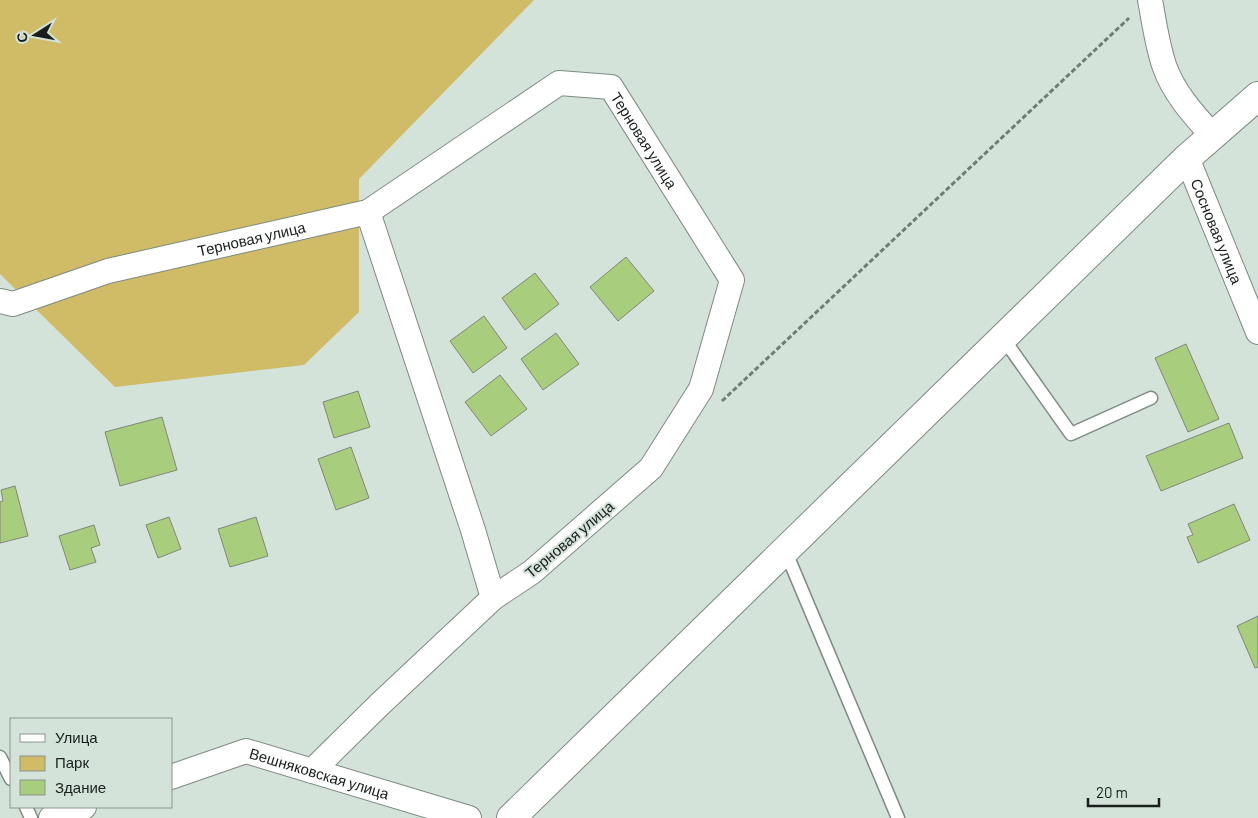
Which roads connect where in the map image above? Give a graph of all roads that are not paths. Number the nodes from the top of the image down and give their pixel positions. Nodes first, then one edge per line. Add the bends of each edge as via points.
1 (1142, 7) edge
2 (1258, 96) edge
3 (1212, 136) junction
4 (1187, 158) junction
5 (368, 212) junction
6 (0, 301) edge
7 (1258, 332) edge
8 (1003, 338) junction
9 (1151, 398) dead end
10 (785, 550) junction
11 (493, 598) junction
12 (0, 756) edge
13 (312, 771) junction
14 (10, 776) edge
15 (172, 777) edge
16 (81, 808) edge
17 (51, 818) edge
18 (469, 818) edge
19 (511, 818) edge
20 (898, 818) edge

1 - 3 street via 1177,92
2 - 3 main road
3 - 4 main road
4 - 7 street, Сосновая улица
4 - 8 main road
5 - 6 street, Терновая улица via 108,271 12,304
5 - 11 street
5 - 11 street, Терновая улица via 559,83 611,87 732,280 700,389 651,468 532,572
8 - 9 lane via 1071,434
8 - 10 main road
10 - 19 main road
10 - 20 lane
11 - 13 street
12 - 14 lane
13 - 15 street, Вешняковская улица via 246,752
13 - 18 street, Вешняковская улица
16 - 17 street

